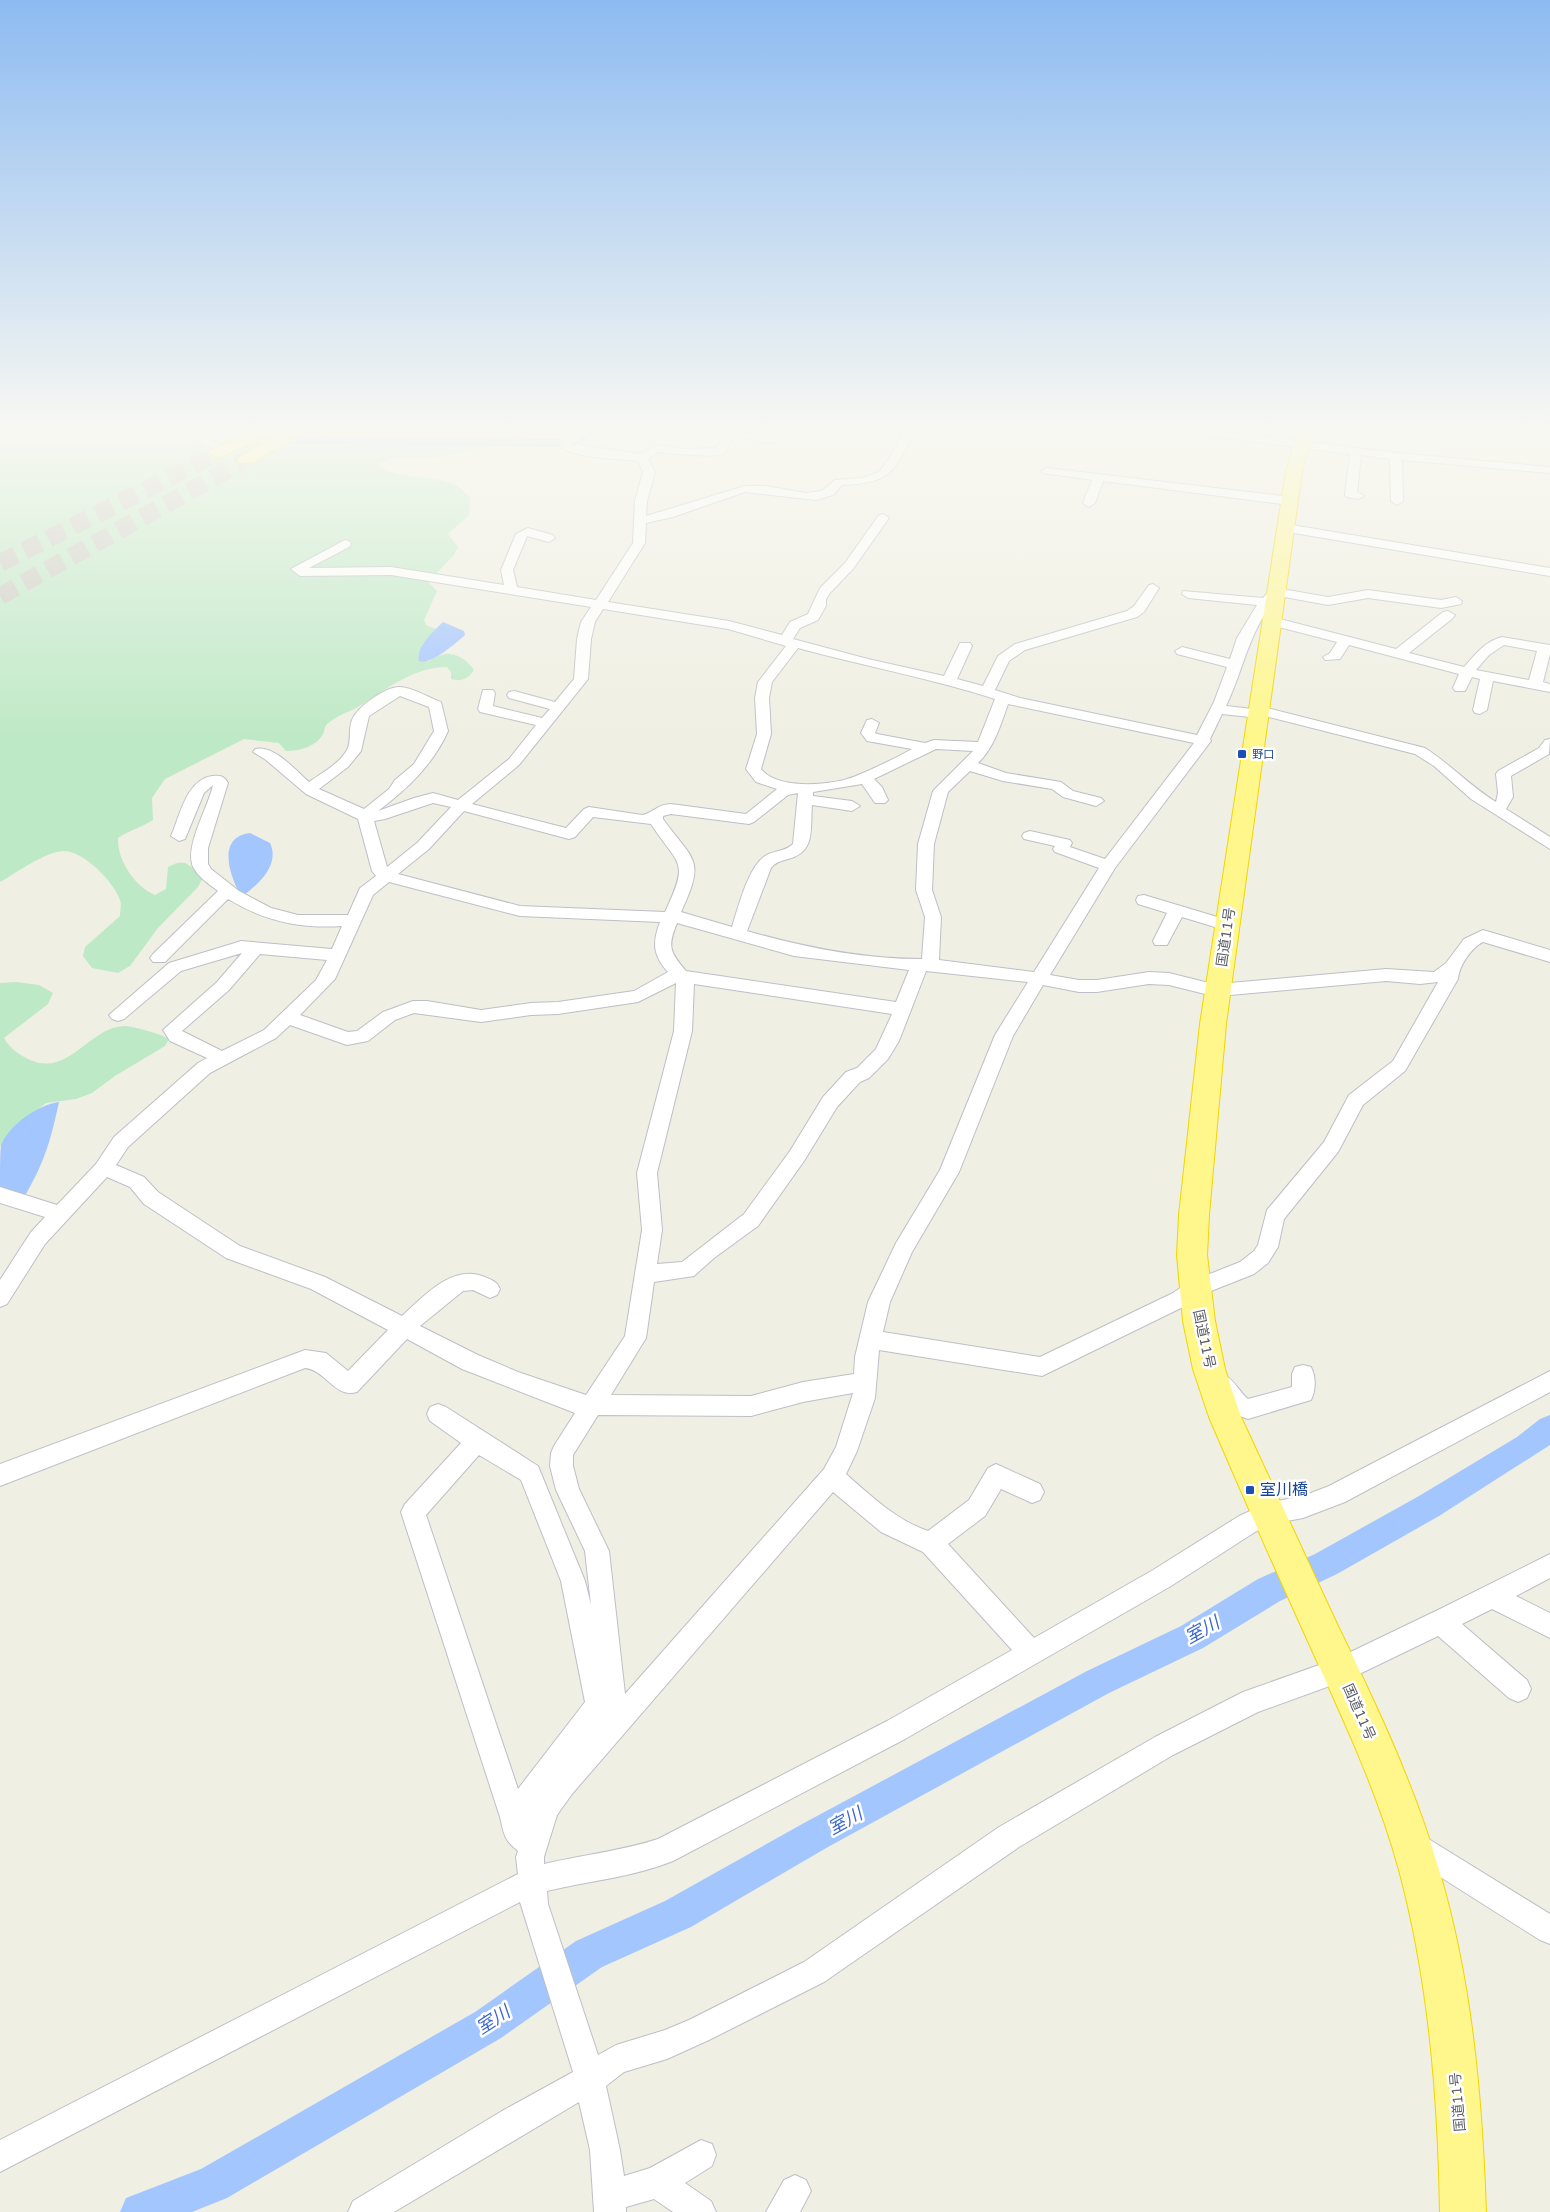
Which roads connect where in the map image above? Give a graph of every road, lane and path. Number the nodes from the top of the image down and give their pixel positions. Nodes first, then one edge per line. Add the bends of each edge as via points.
1 (524, 532) edge
2 (525, 532) edge
3 (641, 532) edge
4 (873, 532) edge
5 (1285, 532) edge
6 (1311, 532) edge
7 (549, 538) dead end
8 (345, 544) dead end
9 (503, 546) dead end
10 (518, 547) junction
11 (1366, 554) dead end
12 (1550, 572) edge
13 (1550, 578) edge
14 (1153, 588) dead end
15 (512, 589) junction
16 (1188, 594) dead end
17 (1456, 601) dead end
18 (600, 604) junction
19 (1271, 605) junction
20 (1448, 614) dead end
21 (1345, 640) junction
22 (789, 643) junction
23 (965, 646) dead end
24 (1547, 648) edge
25 (1182, 651) dead end
26 (1399, 654) junction
27 (1330, 657) dead end
28 (1235, 665) junction
29 (1467, 672) junction
30 (1487, 676) junction
31 (949, 681) junction
32 (1535, 685) junction
33 (1460, 688) dead end
34 (1550, 688) edge
35 (988, 691) junction
36 (488, 693) dead end
37 (514, 696) dead end
38 (1002, 697) junction
39 (560, 706) junction
40 (1218, 709) junction
41 (1480, 710) dead end
42 (1259, 712) junction
43 (547, 723) junction
44 (872, 723) dead end
45 (1204, 741) junction
46 (1550, 743) edge
47 (924, 747) junction
48 (981, 747) junction
49 (260, 752) dead end
50 (968, 765) junction
51 (864, 778) junction
52 (309, 789) junction
53 (800, 793) junction
54 (880, 800) dead end
55 (1096, 801) dead end
56 (461, 805) junction
57 (852, 806) dead end
58 (1496, 809) junction
59 (367, 817) junction
60 (655, 819) junction
61 (179, 836) dead end
62 (1030, 836) dead end
63 (1550, 844) edge
64 (1108, 866) junction
65 (385, 876) junction
66 (228, 890) junction
67 (1144, 900) dead end
68 (1177, 910) junction
69 (672, 918) junction
70 (353, 920) junction
71 (1228, 926) junction
72 (738, 933) junction
73 (1161, 941) dead end
74 (256, 948) junction
75 (338, 955) junction
76 (1550, 956) edge
77 (160, 958) dead end
78 (925, 965) junction
79 (1450, 969) junction
80 (682, 976) junction
81 (1038, 978) junction
82 (1218, 989) junction
83 (901, 1009) junction
84 (118, 1015) dead end
85 (287, 1017) junction
86 (222, 1058) junction
87 (103, 1169) junction
88 (0, 1195) edge
89 (61, 1214) junction
90 (644, 1274) junction
91 (490, 1289) dead end
92 (1194, 1289) junction
93 (0, 1298) edge
94 (406, 1327) junction
95 (870, 1339) junction
96 (1303, 1374) dead end
97 (1212, 1378) junction
98 (1550, 1381) edge
99 (865, 1382) junction
100 (593, 1404) junction
101 (438, 1414) dead end
102 (477, 1442) junction
103 (0, 1475) edge
104 (832, 1476) junction
105 (1032, 1492) dead end
106 (1270, 1519) junction
107 (931, 1543) junction
108 (1550, 1565) edge
109 (1550, 1578) edge
110 (1498, 1599) junction
111 (1440, 1622) junction
112 (1550, 1626) edge
113 (1031, 1653) junction
114 (1339, 1667) junction
115 (1518, 1689) dead end
116 (616, 1725) junction
117 (514, 1817) junction
118 (1410, 1842) junction
119 (533, 1845) junction
120 (533, 1892) junction
121 (1550, 1930) edge
122 (587, 2069) junction
123 (701, 2154) dead end
124 (0, 2157) edge
125 (657, 2182) junction
126 (610, 2204) edge
127 (364, 2212) edge
128 (700, 2212) edge
129 (1462, 2212) edge

1 - 10 street
2 - 7 street
3 - 18 street via 640,542
4 - 22 street via 822,596 813,617 795,625
5 - 19 highway, 国道11号
6 - 12 street
8 - 15 street via 297,569 300,572 391,571
9 - 10 street
10 - 15 street via 507,570
11 - 13 street via 1456,568 1493,568
14 - 35 street via 1132,614 1013,651 1000,662
15 - 18 street
16 - 19 street
17 - 19 street via 1441,604 1368,594
18 - 22 street via 729,625
18 - 39 street via 588,622 581,679
19 - 21 street
19 - 28 street via 1244,638
19 - 42 highway, 国道11号
20 - 26 street
21 - 26 street via 1370,653
21 - 27 street via 1335,656
22 - 31 street
22 - 53 street via 765,682 762,698 764,734 753,769 761,779
23 - 31 street
24 - 29 street via 1502,641 1484,652
24 - 32 street
25 - 28 street
26 - 29 street
28 - 40 street
29 - 30 street
29 - 33 street
30 - 32 street
30 - 41 street
31 - 35 street
32 - 34 street
35 - 38 street
36 - 43 street via 485,709
37 - 39 street
38 - 45 street
38 - 48 street via 992,729
39 - 43 street
40 - 42 street
40 - 45 street
42 - 58 street via 1420,751
42 - 71 highway, 国道11号
43 - 56 street via 514,762
44 - 47 street via 868,734 872,738
45 - 64 street
46 - 58 street via 1544,752 1503,774 1507,797 1506,802
47 - 48 street via 943,743
47 - 51 street
48 - 50 street
49 - 52 street via 271,757
50 - 55 street via 1003,777 1056,784 1068,794
50 - 78 street via 941,791 926,844 924,890 933,917
51 - 53 street
51 - 54 street via 874,787
52 - 59 street
52 - 59 street via 352,752 357,743 361,716 368,709 399,691 436,705 441,732 437,740 419,767 371,809
53 - 57 street
53 - 60 street via 769,801 749,819 664,809 656,814
53 - 72 street via 801,845 793,854 775,857 764,866
56 - 59 street via 433,798 380,816
56 - 60 street via 569,834 589,812
56 - 65 street via 423,846
58 - 63 street
59 - 65 street via 380,871
60 - 69 street via 687,865
61 - 66 street via 196,793 209,781 218,780 221,787 207,824 200,865
62 - 64 street via 1064,843 1061,849
64 - 81 street
65 - 69 street via 520,911
65 - 70 street via 366,892
66 - 70 street via 284,919 319,924
66 - 77 street
67 - 68 street
68 - 71 street
68 - 73 street
69 - 72 street
69 - 80 street via 661,942 663,953
70 - 75 street
71 - 82 highway, 国道11号
72 - 78 street via 794,950 893,964
74 - 75 street
74 - 84 street via 241,947 175,967
74 - 86 street via 231,978 172,1030 176,1036
75 - 85 street via 329,975
76 - 79 street via 1483,936 1474,937
78 - 81 street
78 - 83 street
79 - 82 street via 1441,976 1431,977 1387,975 1277,987
79 - 92 street via 1449,979 1399,1066 1356,1100 1331,1147 1274,1216 1268,1247 1261,1257 1247,1268
80 - 83 street
80 - 85 street via 672,977 638,996 558,1008 481,1016 413,1007 389,1016 362,1036 347,1039
80 - 90 street via 686,989 683,1032 647,1174 652,1230
81 - 82 street via 1079,986 1149,978 1169,979
81 - 95 street via 1004,1035 949,1172 895,1266 879,1302
82 - 92 highway, 国道11号 via 1194,1214
83 - 90 street via 882,1054 863,1074 853,1077 830,1102 797,1156 751,1220 687,1270
85 - 86 street via 270,1034
86 - 87 street via 204,1068 121,1142
87 - 89 street
87 - 94 street via 137,1182 151,1198 233,1252 318,1283
88 - 89 street
89 - 93 street via 38,1238
90 - 100 street via 634,1338
91 - 94 street via 467,1281 449,1288
92 - 95 street via 1180,1299 1042,1367
92 - 97 highway, 国道11号
94 - 100 street via 470,1362 510,1379 581,1404
94 - 103 street via 349,1385 318,1360 305,1359
95 - 99 street
96 - 97 street via 1303,1393 1248,1409 1239,1406 1223,1385
97 - 106 highway, 国道11号 via 1225,1417
98 - 106 street via 1338,1494
99 - 100 street via 803,1392 751,1406
99 - 104 street via 864,1398 846,1452
100 - 116 street via 562,1454 559,1467 597,1551
101 - 102 street
102 - 117 street via 413,1512
102 - 117 street via 530,1473 573,1581 598,1705
104 - 107 street via 883,1522 911,1537
104 - 116 street
105 - 107 street via 996,1475 977,1508
106 - 113 street via 1247,1524 1162,1578
106 - 114 highway, 国道11号
107 - 113 street
108 - 110 street
109 - 110 street via 1537,1587
110 - 111 street
110 - 112 street
111 - 114 street
111 - 115 street
113 - 120 street via 896,1730 663,1851 636,1860 585,1868
114 - 118 highway, 国道11号 via 1386,1775
114 - 122 street via 1252,1701 1164,1746 1009,1837 814,1972 667,2044
116 - 119 street via 546,1808
117 - 119 street via 517,1833
118 - 121 street
118 - 129 highway, 国道11号 via 1437,1940 1455,2060
119 - 120 street via 530,1857
120 - 122 street
120 - 124 street
122 - 126 street via 604,2150
122 - 127 street via 513,2122
123 - 125 street
125 - 126 street
125 - 128 street

